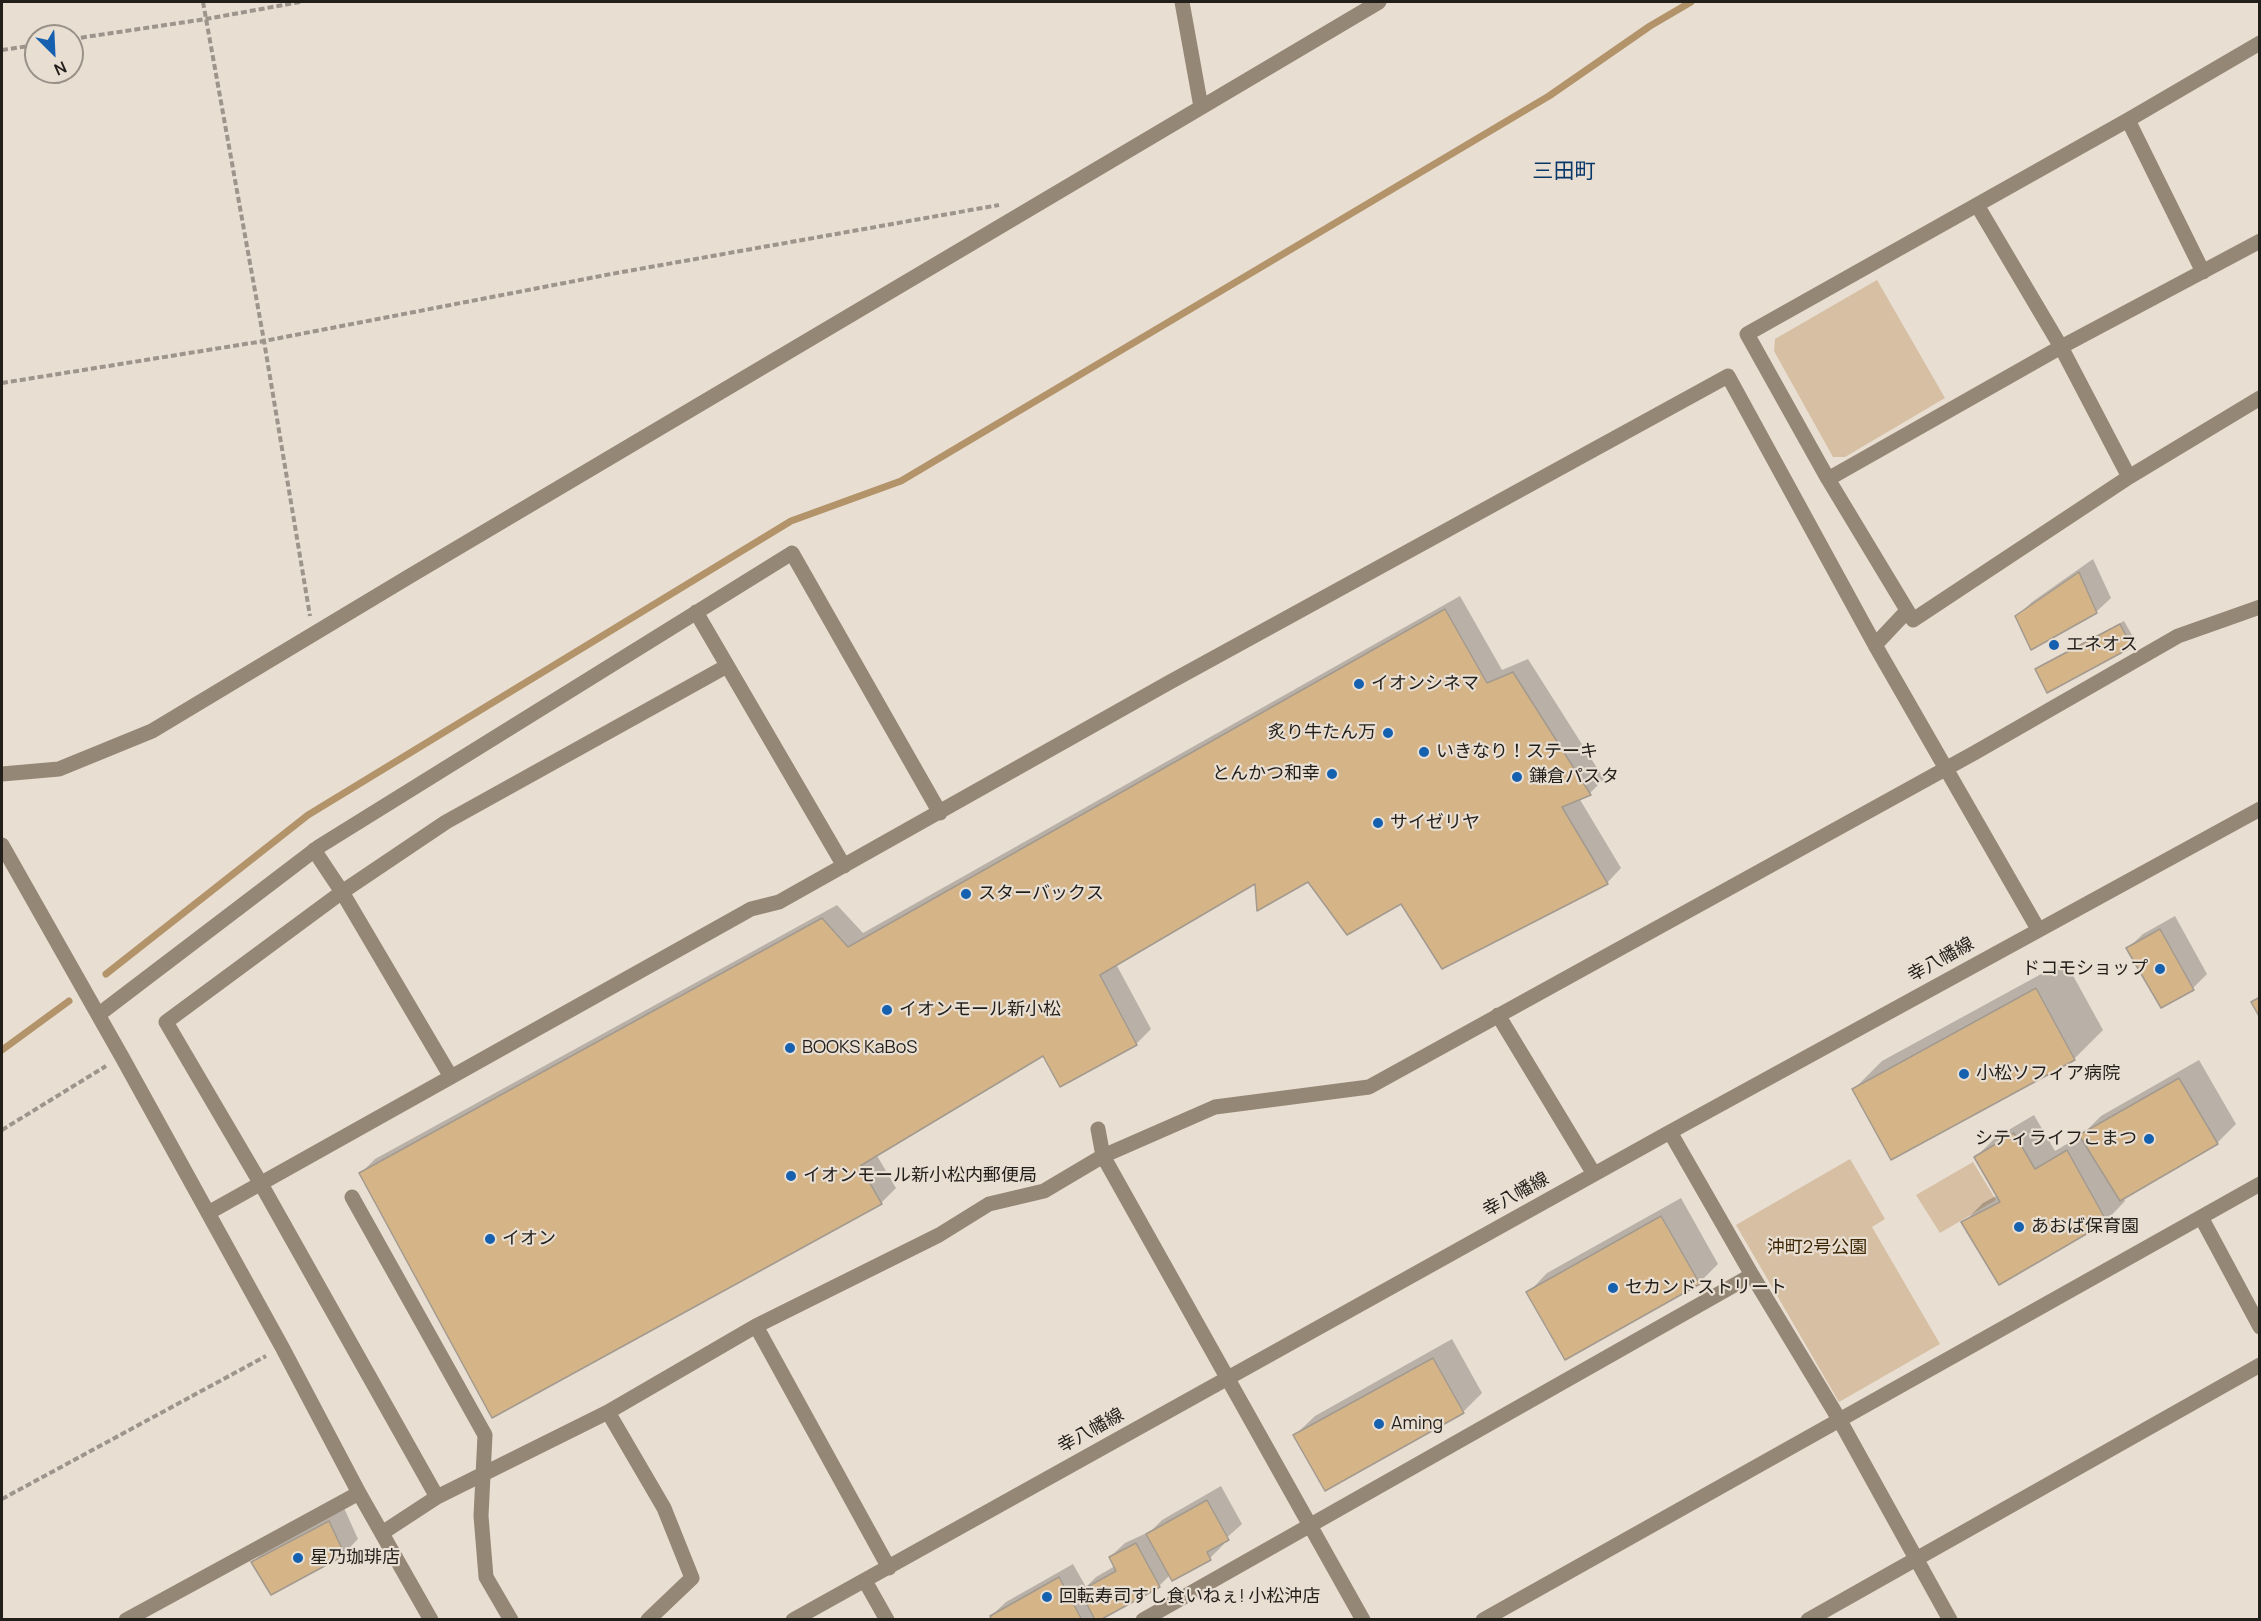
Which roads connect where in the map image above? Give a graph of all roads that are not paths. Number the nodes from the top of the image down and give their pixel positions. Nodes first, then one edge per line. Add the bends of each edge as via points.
1 (1182, 2) edge
2 (1379, 2) edge
3 (2259, 43) edge
4 (1200, 107) junction
5 (2128, 120) junction
6 (1977, 205) junction
7 (2259, 241) edge
8 (2203, 272) junction
9 (2061, 347) junction
10 (2259, 398) edge
11 (2129, 477) junction
12 (1828, 479) junction
13 (2259, 607) edge
14 (1907, 611) junction
15 (696, 612) junction
16 (1875, 645) junction
17 (727, 666) junction
18 (1947, 768) junction
19 (2, 774) edge
20 (2259, 809) edge
21 (940, 813) junction
22 (2, 844) edge
23 (314, 850) junction
24 (844, 866) junction
25 (342, 892) junction
26 (2038, 929) junction
27 (98, 1015) junction
28 (1498, 1015) junction
29 (451, 1077) junction
30 (1098, 1129) dead end
31 (1670, 1132) junction
32 (1103, 1156) junction
33 (1594, 1174) junction
34 (261, 1184) junction
35 (2259, 1184) edge
36 (352, 1197) dead end
37 (208, 1213) junction
38 (2201, 1217) junction
39 (1752, 1275) junction
40 (756, 1326) junction
41 (2259, 1327) edge
42 (2259, 1365) edge
43 (1226, 1378) junction
44 (608, 1412) junction
45 (1839, 1419) junction
46 (359, 1493) junction
47 (437, 1497) junction
48 (1310, 1526) junction
49 (382, 1533) junction
50 (1916, 1559) junction
51 (889, 1568) junction
52 (865, 1581) junction
53 (126, 1620) edge
54 (431, 1620) edge
55 (511, 1620) edge
56 (648, 1620) edge
57 (793, 1620) edge
58 (887, 1620) edge
59 (1143, 1620) edge
60 (1363, 1620) edge
61 (1483, 1620) edge
62 (1808, 1620) edge
63 (1950, 1620) edge

1 - 4 street
2 - 4 street
3 - 5 street
4 - 19 street via 152,731 59,769
5 - 6 street
5 - 8 street
6 - 9 street
6 - 12 street via 1747,334
7 - 8 street
8 - 9 street
9 - 11 street
9 - 12 street
10 - 11 street
11 - 14 street via 1913,620
12 - 14 street
13 - 18 street via 2178,636
14 - 16 street
15 - 17 street
15 - 21 street via 792,553
15 - 23 street
16 - 18 street
16 - 21 street via 1728,376 1170,682
17 - 24 street
17 - 25 street via 446,822
18 - 26 street
18 - 28 street
20 - 26 street, 幸八幡線
21 - 24 street
22 - 27 street
23 - 25 street
23 - 27 street
24 - 29 street via 779,902 751,909
25 - 29 street
25 - 34 street via 166,1022
26 - 31 street, 幸八幡線
27 - 37 street
28 - 32 street via 1369,1087 1215,1107
28 - 33 street
29 - 34 street
30 - 32 street
31 - 33 street, 幸八幡線
31 - 39 street
32 - 40 street via 1044,1191 989,1204 939,1235
32 - 43 street
33 - 43 street, 幸八幡線
34 - 37 street
34 - 47 street
35 - 38 street
36 - 55 street via 485,1435 481,1516 486,1577
37 - 46 street
38 - 41 street
38 - 45 street
39 - 45 street
39 - 48 street
40 - 44 street
40 - 51 street
42 - 50 street
43 - 48 street
43 - 51 street, 幸八幡線
44 - 47 street
44 - 56 street via 664,1508 692,1578
45 - 50 street
45 - 61 street
46 - 49 street
46 - 53 street
47 - 49 street
48 - 59 street
48 - 60 street
49 - 54 street
50 - 62 street
50 - 63 street
51 - 52 street, 幸八幡線
52 - 57 street, 幸八幡線
52 - 58 street

